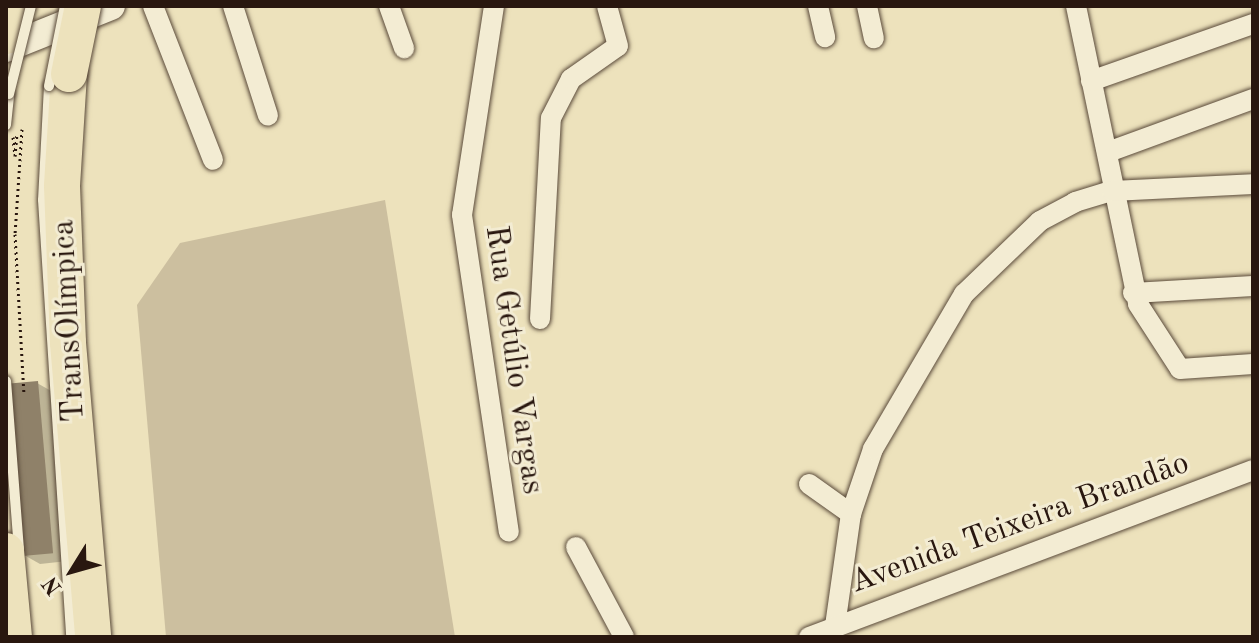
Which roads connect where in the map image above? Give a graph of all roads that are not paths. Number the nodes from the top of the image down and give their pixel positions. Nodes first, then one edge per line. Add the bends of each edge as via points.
1 (13, 6) edge
2 (31, 6) edge
3 (65, 6) edge
4 (83, 6) edge
5 (111, 6) edge
6 (153, 6) edge
7 (233, 6) edge
8 (389, 6) edge
9 (494, 6) edge
10 (607, 6) edge
11 (818, 6) edge
12 (867, 6) edge
13 (1078, 6) edge
14 (1253, 24) edge
15 (6, 36) edge
16 (825, 37) dead end
17 (874, 38) dead end
18 (6, 48) edge
19 (404, 48) dead end
20 (59, 80) junction
21 (1091, 81) junction
22 (1253, 99) edge
23 (268, 116) dead end
24 (6, 125) edge
25 (1108, 152) junction
26 (213, 160) dead end
27 (1253, 184) edge
28 (1112, 191) junction
29 (1253, 286) edge
30 (1133, 293) junction
31 (540, 319) dead end
32 (1253, 364) edge
33 (6, 381) edge
34 (1253, 470) edge
35 (809, 484) dead end
36 (851, 514) junction
37 (509, 532) dead end
38 (576, 547) dead end
39 (6, 551) edge
40 (835, 626) junction
41 (14, 637) edge
42 (29, 637) edge
43 (71, 637) edge
44 (93, 637) edge
45 (624, 637) edge
46 (809, 637) edge

1 - 15 highway
2 - 24 lane, bridge
3 - 20 lane, TransOlímpica, bridge
4 - 20 highway, TransOlímpica, bridge
5 - 18 main road
6 - 26 street
7 - 23 street
8 - 19 street
9 - 37 street, Rua Getúlio Vargas via 462,215
10 - 31 street via 618,46 571,79 551,118
11 - 16 street
12 - 17 street
13 - 21 street
14 - 21 street
20 - 43 lane, TransOlímpica via 43,200
20 - 44 highway, TransOlímpica via 68,343
21 - 25 street
22 - 25 street
25 - 28 street
27 - 28 street
28 - 30 street
28 - 36 street via 1040,221 964,294 889,413
29 - 30 street
30 - 32 street via 1180,369
33 - 42 lane, TransOlímpica
34 - 40 street, Avenida Teixeira Brandão
35 - 36 street
36 - 40 street
38 - 45 street
39 - 41 highway
40 - 46 street, Avenida Teixeira Brandão

